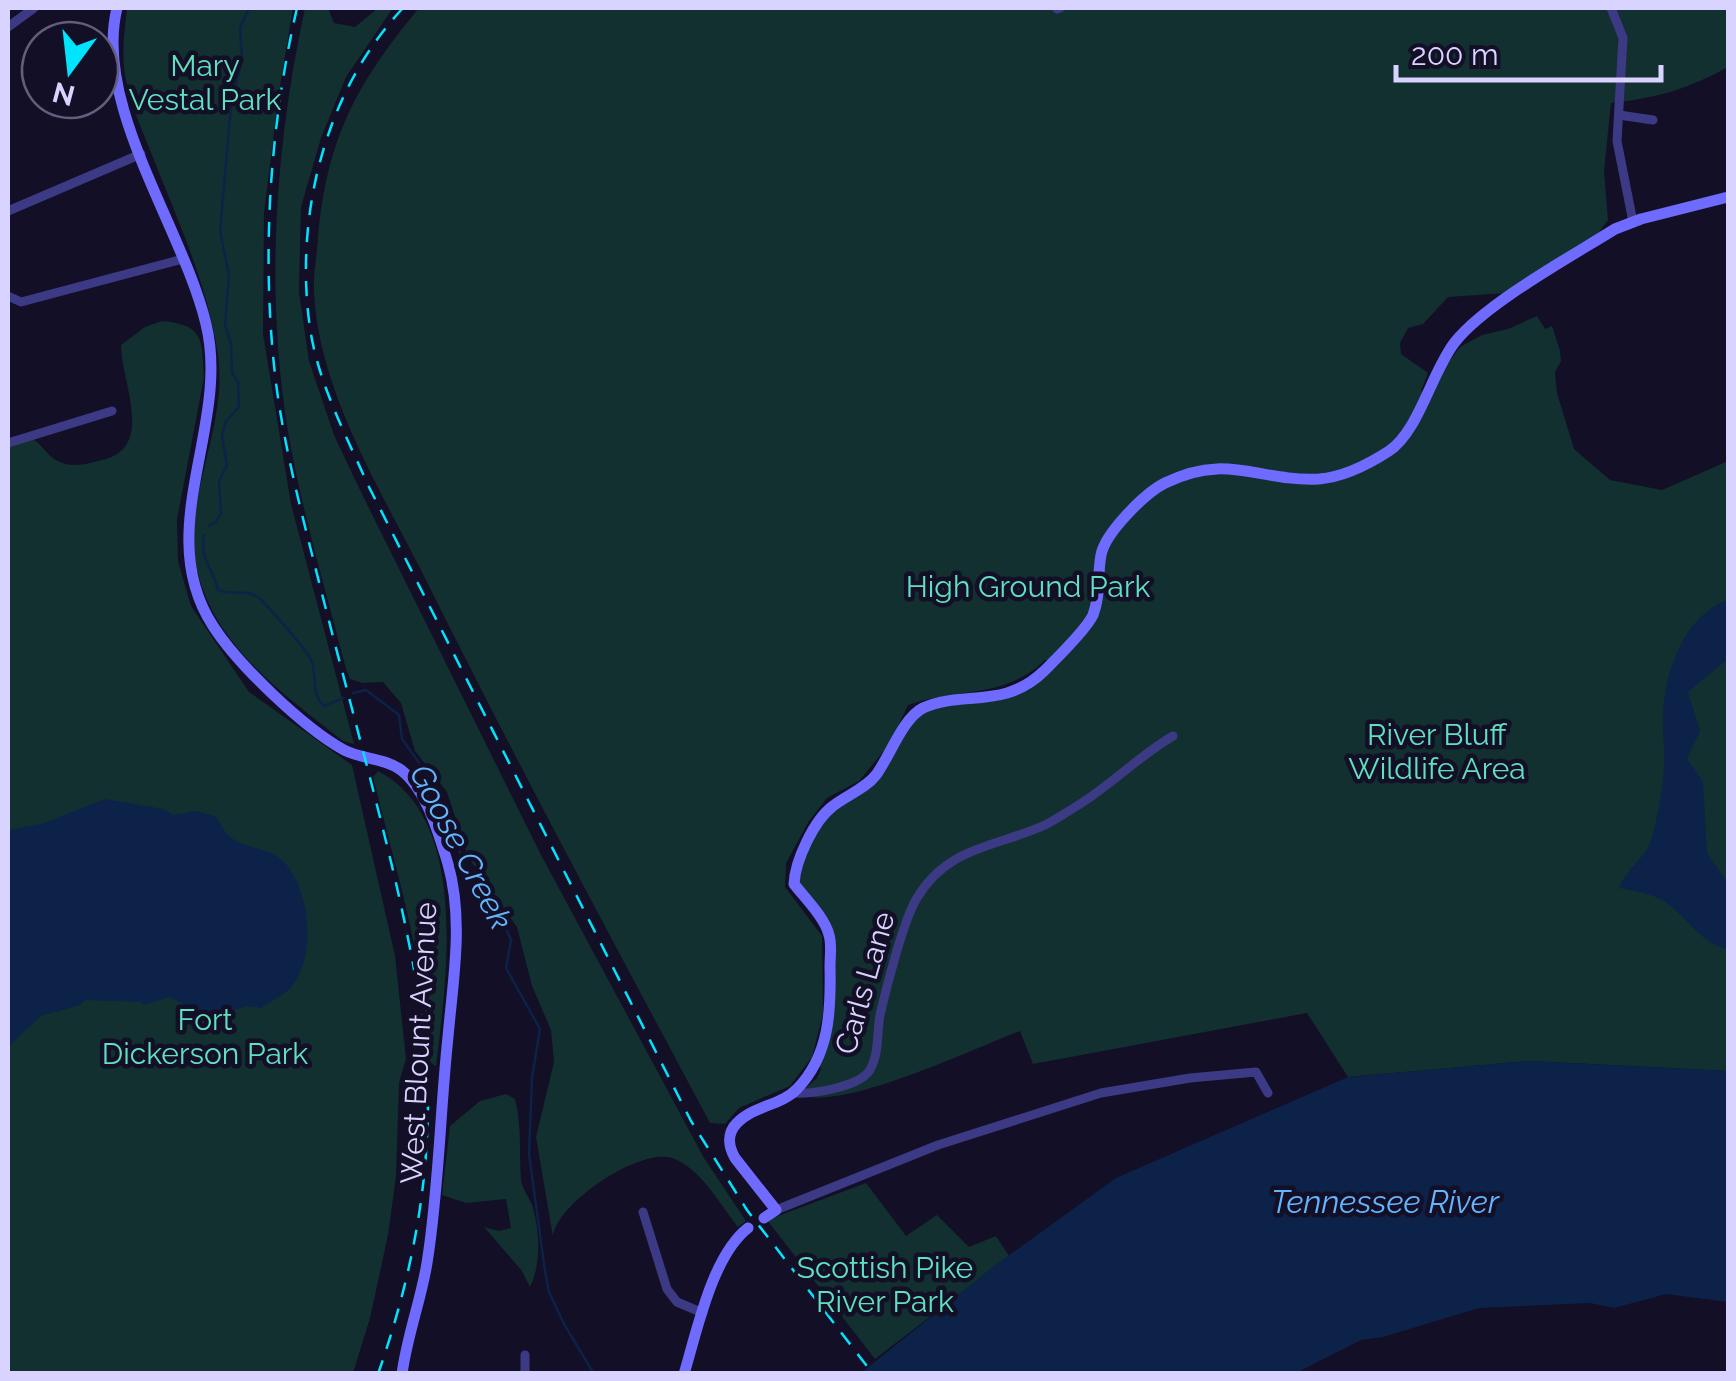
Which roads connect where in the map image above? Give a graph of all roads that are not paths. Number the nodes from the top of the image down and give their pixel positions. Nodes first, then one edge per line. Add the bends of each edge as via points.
1 (34, 8) edge
2 (117, 8) edge
3 (1612, 8) edge
4 (8, 27) edge
5 (1618, 115) junction
6 (1654, 120) dead end
7 (141, 154) junction
8 (1728, 197) edge
9 (8, 211) edge
10 (1633, 222) junction
11 (183, 259) junction
12 (8, 296) edge
13 (112, 410) dead end
14 (8, 442) edge
15 (1173, 736) dead end
16 (794, 1093) junction
17 (1268, 1094) dead end
18 (776, 1210) junction
19 (643, 1212) dead end
20 (764, 1218) dead end
21 (748, 1228) dead end
22 (703, 1313) junction
23 (525, 1356) dead end
24 (402, 1374) edge
25 (525, 1374) edge
26 (684, 1374) edge

1 - 4 street
2 - 7 street, West Blount Avenue via 117,82
3 - 5 street via 1623,38
5 - 6 street
5 - 10 street
7 - 9 street
7 - 11 street, West Blount Avenue
8 - 10 street
10 - 16 street via 1564,261 1461,335 1388,452 1318,479 1214,466 1160,486 1105,544 1092,619 1041,674 988,699 919,710 873,779 830,808 797,859 794,884 829,934 832,1016 819,1059
11 - 12 street via 22,302
11 - 24 street, West Blount Avenue via 206,324 212,371 186,530 200,603 229,648 287,706 346,751 401,770 422,797 453,885 457,936 434,1205
13 - 14 street
15 - 16 street, Carls Lane via 1045,825 975,847 932,877 915,900 872,1067 846,1084
16 - 18 street via 742,1118 729,1141 739,1165
17 - 18 street via 1256,1072 1101,1093 938,1145
18 - 20 street
19 - 22 street via 667,1289 677,1302
21 - 22 street via 728,1250
22 - 26 street
23 - 25 street

